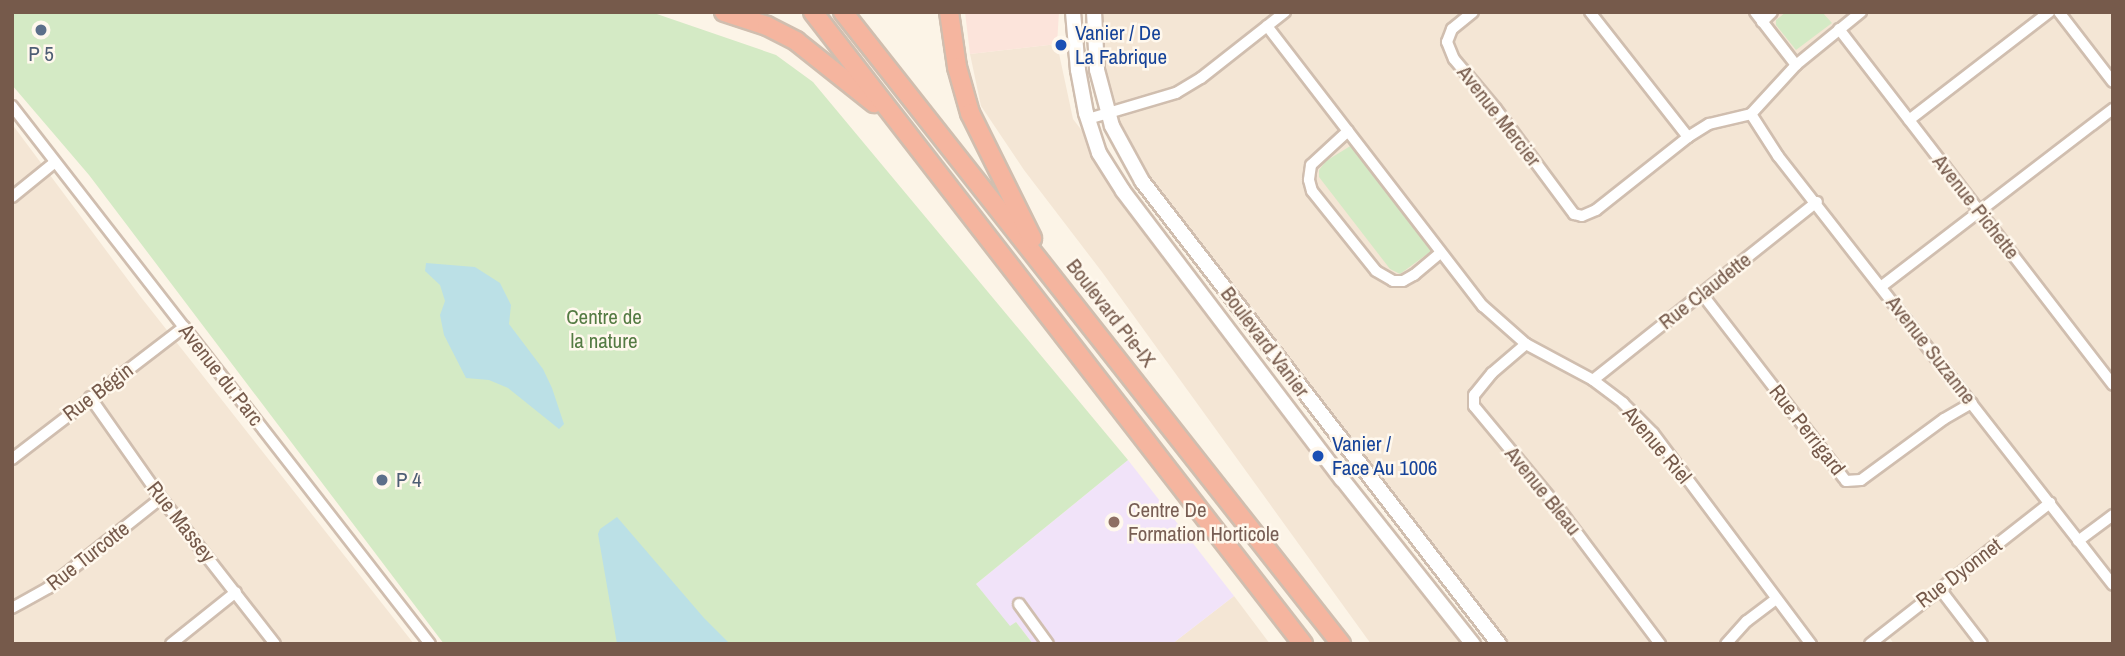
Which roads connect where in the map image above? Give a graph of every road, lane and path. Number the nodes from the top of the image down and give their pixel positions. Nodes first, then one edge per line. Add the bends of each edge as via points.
1 (724, 12) edge
2 (813, 12) edge
3 (843, 12) edge
4 (949, 12) edge
5 (1073, 12) edge
6 (1094, 12) edge
7 (1285, 12) edge
8 (1473, 12) edge
9 (1590, 12) edge
10 (1755, 12) edge
11 (1772, 12) edge
12 (1861, 12) edge
13 (2049, 12) edge
14 (2059, 12) edge
15 (1762, 22) junction
16 (1267, 26) junction
17 (1839, 29) junction
18 (1796, 65) junction
19 (2113, 82) edge
20 (12, 106) edge
21 (2113, 109) edge
22 (1109, 113) junction
23 (1751, 114) junction
24 (1088, 119) junction
25 (1909, 120) junction
26 (901, 126) junction
27 (1348, 131) junction
28 (1688, 137) junction
29 (55, 162) junction
30 (12, 197) edge
31 (1817, 202) junction
32 (1979, 211) junction
33 (1441, 252) junction
34 (1050, 272) junction
35 (1882, 286) junction
36 (1702, 294) junction
37 (184, 327) junction
38 (1526, 344) junction
39 (1593, 380) junction
40 (2113, 385) edge
41 (90, 397) junction
42 (1972, 403) junction
43 (12, 459) edge
44 (161, 498) junction
45 (2050, 503) junction
46 (2113, 514) edge
47 (2078, 541) junction
48 (2113, 585) edge
49 (1940, 589) junction
50 (236, 592) junction
51 (1776, 599) junction
52 (1019, 604) dead end
53 (12, 608) edge
54 (171, 644) edge
55 (275, 644) edge
56 (429, 644) edge
57 (1048, 644) edge
58 (1303, 644) edge
59 (1341, 644) edge
60 (1473, 644) edge
61 (1499, 644) edge
62 (1660, 644) edge
63 (1726, 644) edge
64 (1811, 644) edge
65 (1870, 644) edge
66 (1982, 644) edge

1 - 26 highway via 778,31 806,47
2 - 26 highway
3 - 34 highway, Boulevard Pie-IX
4 - 34 highway via 970,113
5 - 24 street, Boulevard Vanier
6 - 22 street, Boulevard Vanier via 1097,69
7 - 16 street
8 - 28 street, Avenue Mercier via 1451,29 1447,42 1454,60 1574,214 1596,210
9 - 28 street
10 - 15 street
11 - 15 street
12 - 17 street
13 - 25 street
14 - 19 street
15 - 18 street
16 - 22 street via 1175,93
16 - 27 street, Avenue Riel
17 - 18 street
17 - 25 street, Avenue Pichette
18 - 23 street
20 - 29 street, Avenue du Parc
21 - 32 street
22 - 24 street
22 - 61 street, Boulevard Vanier via 1122,149 1142,181
23 - 28 street via 1709,124
23 - 31 street, Avenue Suzanne via 1778,156
24 - 60 street, Boulevard Vanier via 1099,153 1123,191
25 - 32 street, Avenue Pichette
26 - 58 highway
27 - 33 street, Avenue Riel
27 - 33 street via 1311,165 1312,191 1376,271 1393,281 1414,275
29 - 30 street
29 - 37 street, Avenue du Parc
31 - 35 street, Avenue Suzanne
31 - 36 street, Rue Claudette
32 - 35 street
32 - 40 street, Avenue Pichette
33 - 38 street, Avenue Riel via 1483,306
34 - 59 highway, Boulevard Pie-IX
35 - 42 street, Avenue Suzanne
36 - 39 street, Rue Claudette
36 - 42 street, Rue Perrigard via 1846,481 1861,481
37 - 41 street, Rue Bégin
37 - 56 street, Avenue du Parc
38 - 39 street, Avenue Riel
38 - 62 street, Avenue Bleau via 1492,373 1474,395 1474,406
39 - 51 street, Avenue Riel via 1653,433
41 - 43 street, Rue Bégin
41 - 44 street, Rue Massey
42 - 45 street, Avenue Suzanne
44 - 50 street, Rue Massey
44 - 53 street, Rue Turcotte via 48,588
45 - 47 street, Avenue Suzanne
45 - 49 street, Rue Dyonnet
46 - 47 street
47 - 48 street, Avenue Suzanne
49 - 65 street, Rue Dyonnet
49 - 66 street
50 - 54 street
50 - 55 street, Rue Massey
51 - 63 street
51 - 64 street, Avenue Riel
52 - 57 street

